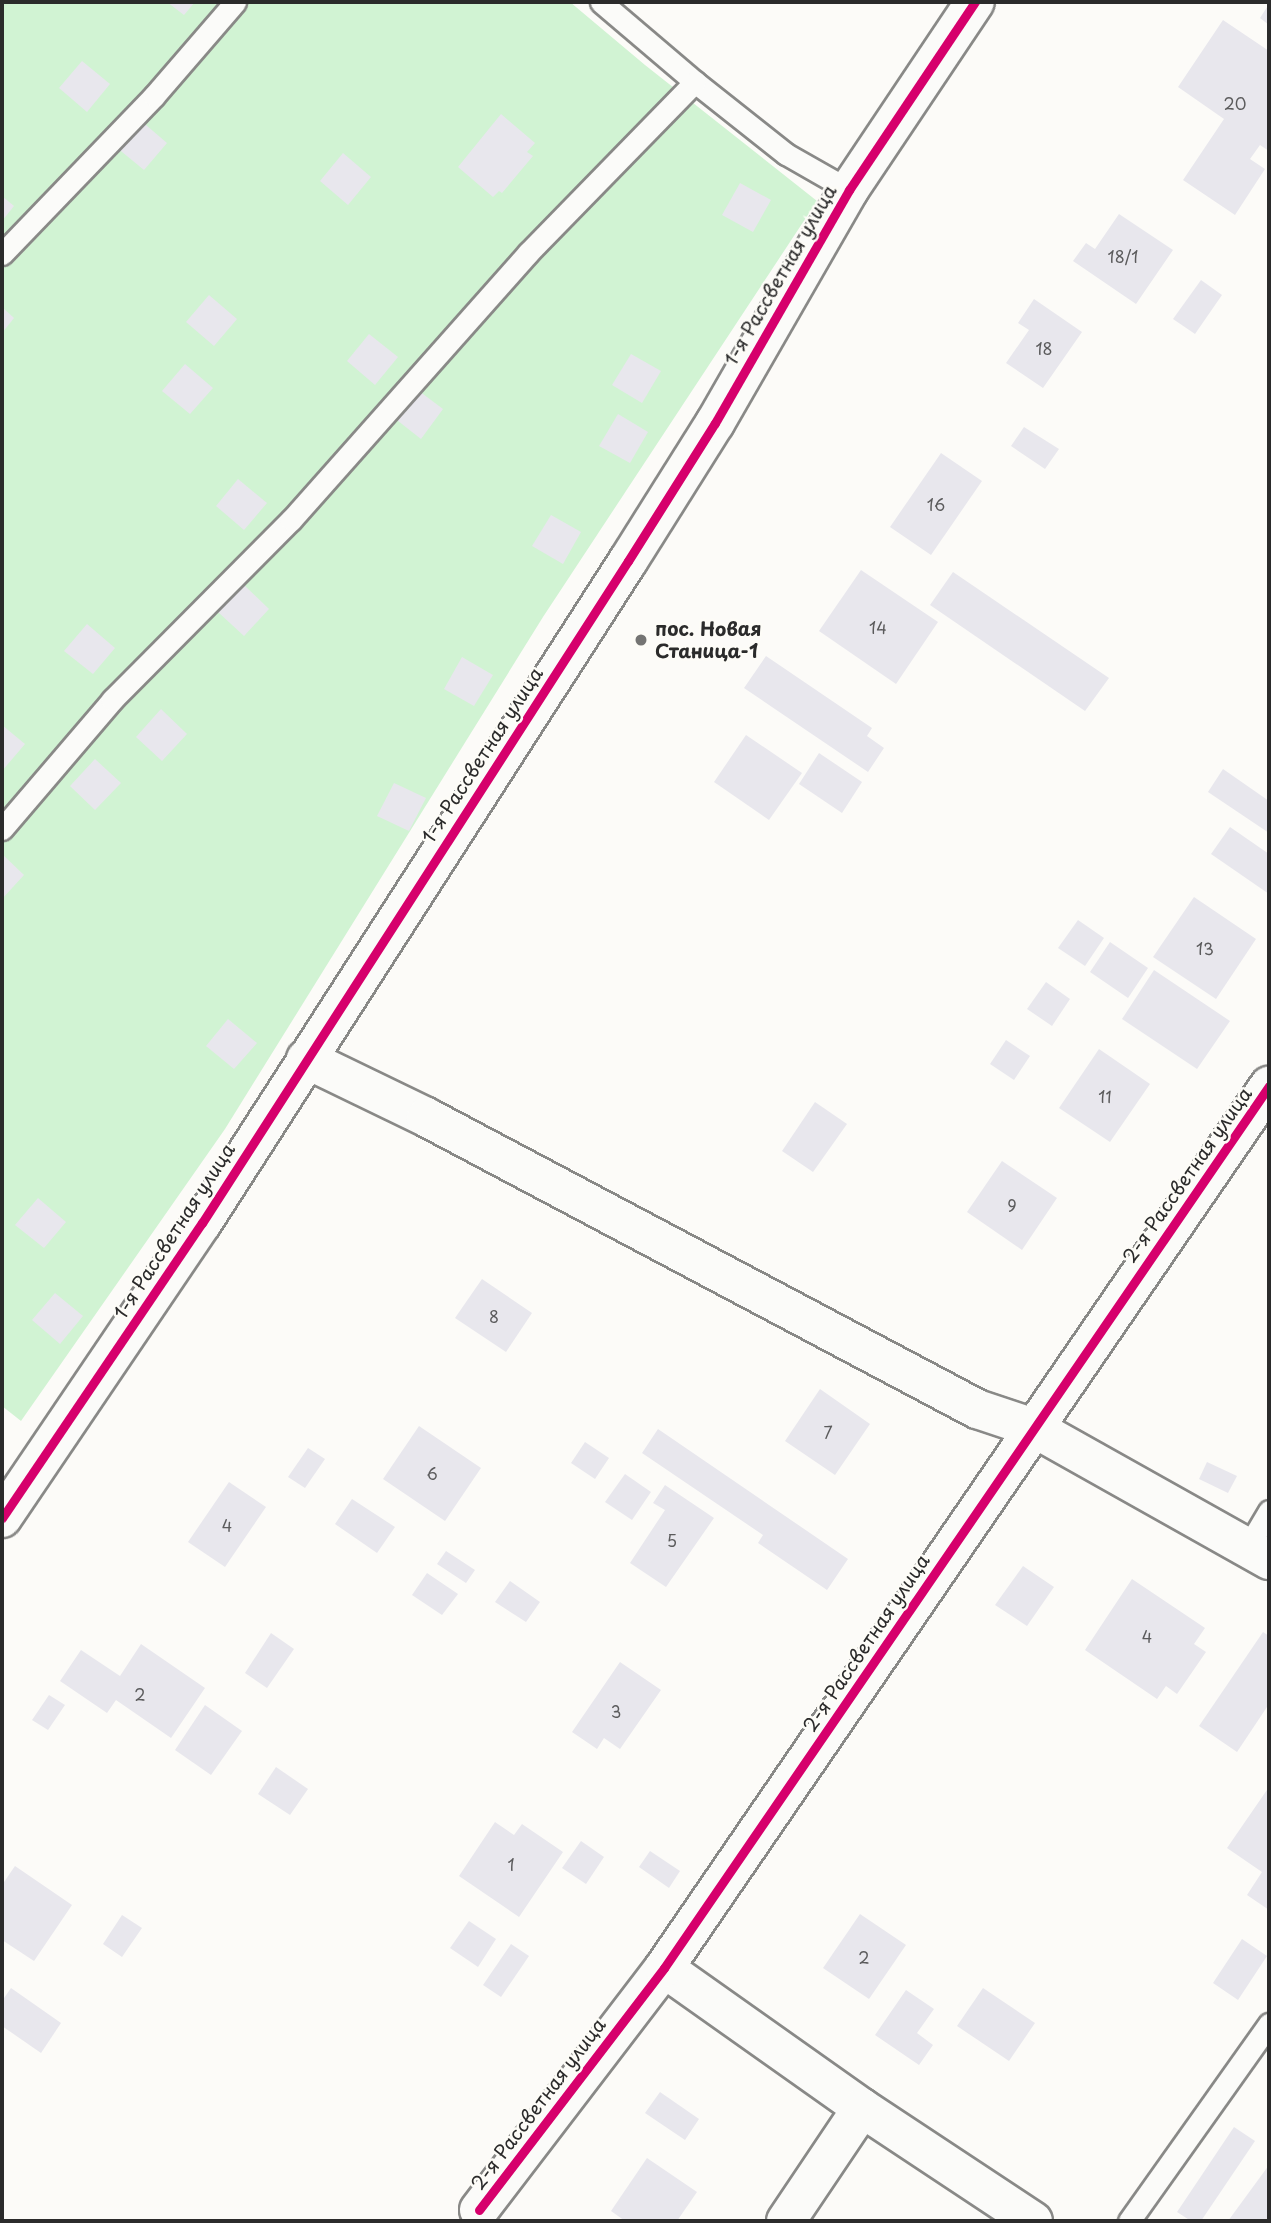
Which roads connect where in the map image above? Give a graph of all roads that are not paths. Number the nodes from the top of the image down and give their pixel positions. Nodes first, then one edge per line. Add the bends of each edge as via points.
1 (235, 2) edge
2 (601, 2) edge
3 (975, 2) edge
4 (695, 82) junction
5 (849, 190) junction
6 (2, 254) edge
7 (2, 829) edge
8 (306, 1059) junction
9 (1269, 1086) edge
10 (1034, 1428) junction
11 (1269, 1511) edge
12 (2, 1518) edge
13 (1258, 1554) edge
14 (663, 1968) junction
15 (1269, 2024) edge
16 (862, 2108) junction
17 (479, 2210) dead end
18 (786, 2221) edge
19 (1033, 2221) edge
20 (1129, 2221) edge

1 - 6 lane via 154,96
2 - 4 lane
3 - 5 street, 1-я Рассветная улица
4 - 5 lane via 786,154
4 - 7 lane via 528,253 291,520 112,700
5 - 8 street, 1-я Рассветная улица via 708,435
8 - 10 street via 426,1117 976,1409
8 - 12 street, 1-я Рассветная улица via 195,1233
9 - 10 street, 2-я Рассветная улица
10 - 13 street
10 - 14 street, 2-я Рассветная улица
11 - 13 lane
14 - 16 street
14 - 17 street, 2-я Рассветная улица
15 - 20 lane
16 - 18 street
16 - 19 street

